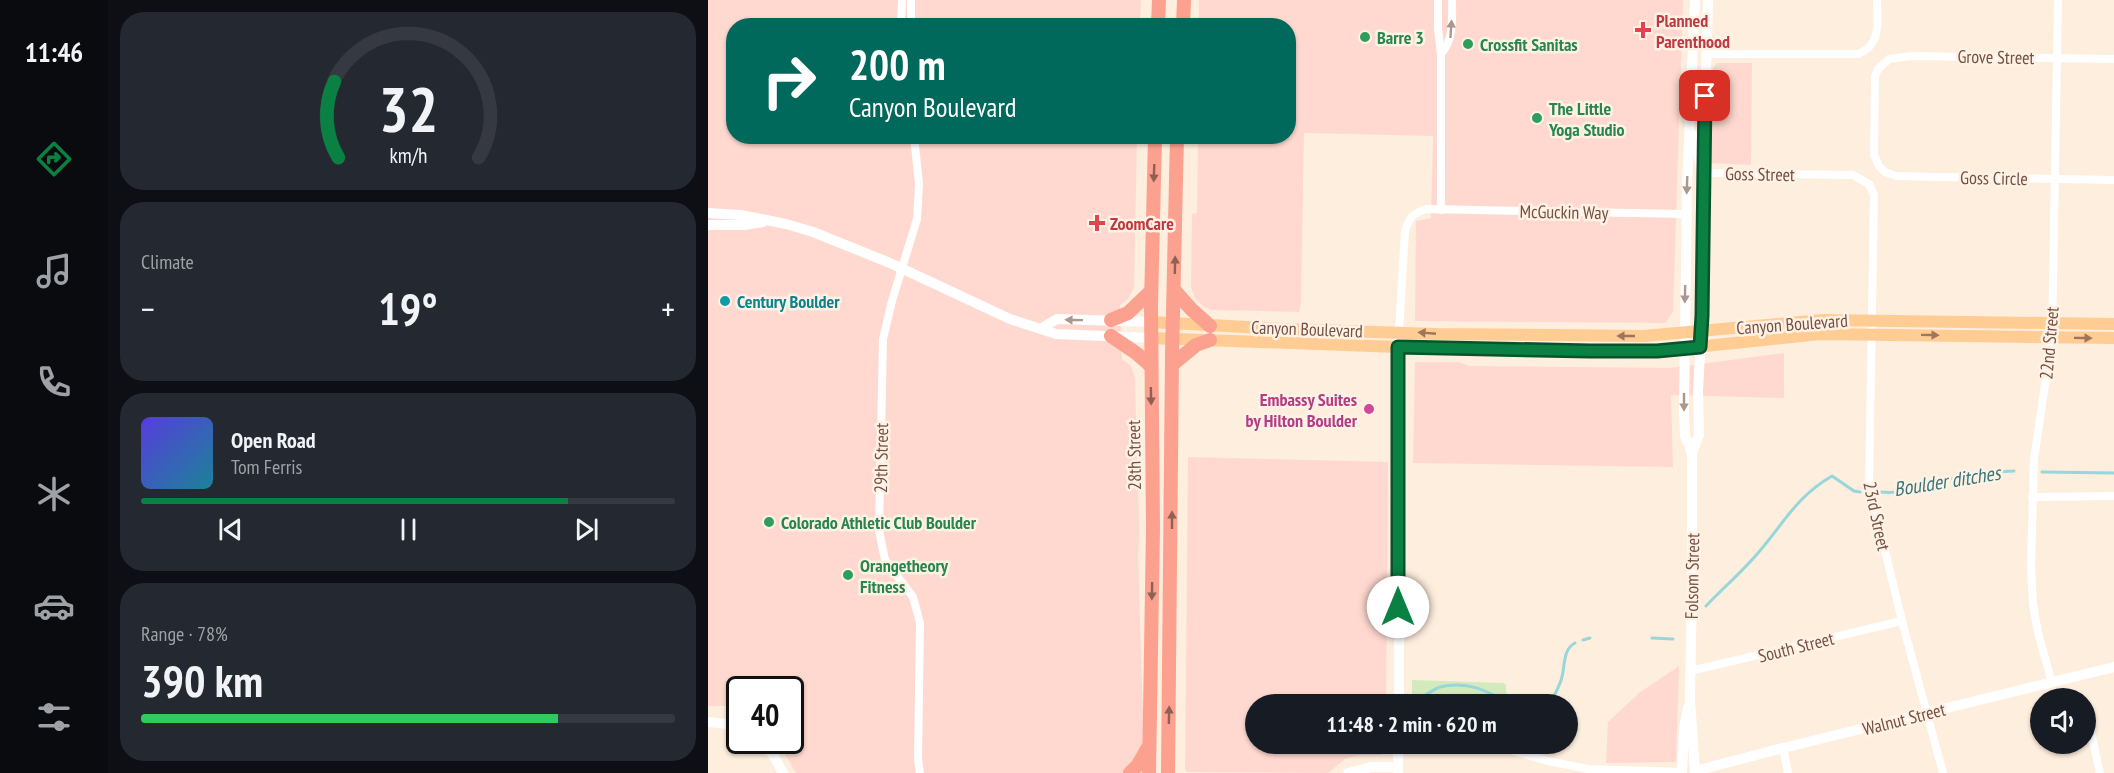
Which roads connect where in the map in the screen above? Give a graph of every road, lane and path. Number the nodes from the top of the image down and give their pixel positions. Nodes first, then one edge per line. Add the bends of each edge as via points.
1 (902, 0) edge
2 (911, 0) edge
3 (1159, 0) edge
4 (1184, 0) edge
5 (1438, 0) edge
6 (1452, 0) edge
7 (1695, 0) edge
8 (1708, 0) edge
9 (1877, 0) edge
10 (2058, 0) edge
11 (901, 18) edge
12 (911, 18) edge
13 (1158, 18) edge
14 (1183, 18) edge
15 (1441, 54) junction
16 (1707, 54) junction
17 (2057, 59) junction
18 (2114, 59) edge
19 (1690, 127) junction
20 (915, 144) edge
21 (1155, 144) edge
22 (1177, 144) edge
23 (1878, 165) joint
24 (1703, 173) junction
25 (2055, 179) junction
26 (2114, 180) edge
27 (1866, 182) joint
28 (1441, 210) junction
29 (708, 213) edge
30 (1686, 214) junction
31 (770, 221) junction
32 (708, 225) edge
33 (903, 269) junction
34 (1151, 291) junction
35 (1175, 291) junction
36 (1111, 320) junction
37 (1872, 320) junction
38 (1151, 322) junction
39 (1174, 323) junction
40 (2052, 324) junction
41 (2114, 324) edge
42 (1042, 328) junction
43 (1701, 331) junction
44 (1399, 332) junction
45 (1210, 333) junction
46 (1684, 333) junction
47 (1871, 334) junction
48 (1111, 336) junction
49 (1151, 338) junction
50 (1173, 338) junction
51 (2052, 338) junction
52 (2114, 338) edge
53 (1398, 347) junction
54 (1700, 347) junction
55 (1684, 348) junction
56 (1173, 364) junction
57 (1151, 366) junction
58 (1692, 453) junction
59 (2114, 496) edge
60 (2032, 497) junction
61 (1902, 621) junction
62 (2114, 667) edge
63 (1690, 671) junction
64 (2052, 683) junction
65 (1399, 694) edge
66 (1690, 699) junction
67 (1927, 713) junction
68 (708, 722) edge
69 (726, 725) edge
70 (1149, 745) junction
71 (1783, 748) junction
72 (773, 754) edge
73 (1398, 754) edge
74 (1524, 754) edge
75 (2096, 754) edge
76 (1398, 770) edge
77 (1682, 772) edge
78 (1695, 772) edge
79 (783, 773) edge
80 (920, 773) edge
81 (1130, 773) edge
82 (1149, 773) edge
83 (1168, 773) edge
84 (1348, 773) edge
85 (1788, 773) edge
86 (1943, 773) edge
87 (2100, 773) edge

1 - 11 street
2 - 12 street
3 - 13 highway
4 - 14 highway
5 - 15 street
15 -> 6 street via 1450,38
7 - 19 street, Folsom Street
8 - 16 street, Folsom Street
9 - 16 street via 1876,35 1868,50 1849,56
10 - 17 street, 22nd Street
15 - 28 street
16 - 24 street, Folsom Street
17 - 18 street, Grove Street
17 - 23 street, Grove Street via 1892,58 1881,65 1874,86 1874,155
17 - 25 street, 22nd Street
19 - 24 street, Goss Street via 1696,137 1696,162
19 -> 30 street, Folsom Street
20 - 33 street, 29th Street via 919,207
21 -> 34 highway, 28th Street
35 -> 22 highway, 28th Street
23 - 25 street, Goss Circle via 1896,176
24 - 27 street, Goss Street via 1847,175
24 - 43 street, Folsom Street
25 - 26 street, Goss Circle
25 - 40 street, 22nd Street
27 - 37 street, 23rd Street via 1875,203
28 - 30 street, McGuckin Way
28 - 44 street, McGuckin Way via 1426,209 1408,219
29 - 31 street, Canyon Boulevard
30 -> 46 street, Folsom Street
31 - 32 street, Canyon Boulevard
31 - 33 street, Canyon Boulevard via 820,234
33 - 42 street, Canyon Boulevard via 1010,319
33 - 80 street, 29th Street via 883,339 879,530 885,560 913,597 920,623
34 - 36 highway via 1128,313
34 - 38 highway, 28th Street
35 - 39 highway, 28th Street
35 - 45 highway
36 - 38 street, Canyon Boulevard
36 -> 42 street, Canyon Boulevard via 1057,319
37 - 40 main road, Canyon Boulevard
37 - 43 main road, Canyon Boulevard via 1823,320
37 - 47 street, 23rd Street
38 - 39 main road, Canyon Boulevard
38 - 49 highway, 28th Street
39 - 45 main road, Canyon Boulevard
39 - 50 highway, 28th Street
40 - 41 main road, Canyon Boulevard
40 - 51 street, 22nd Street
42 - 48 street, Canyon Boulevard via 1056,334
43 - 46 main road, Canyon Boulevard
43 - 54 street, Folsom Street
44 - 45 main road, Canyon Boulevard
46 -> 44 main road, Canyon Boulevard via 1621,336
44 - 53 street
45 - 50 main road, Canyon Boulevard
45 - 53 main road, Canyon Boulevard
45 - 56 highway
46 - 55 street, Folsom Street
47 -> 51 main road, Canyon Boulevard
47 - 54 main road, Canyon Boulevard via 1820,334
47 - 61 street, 23rd Street via 1869,484
48 - 49 street, Canyon Boulevard
48 - 57 highway
49 - 50 main road, Canyon Boulevard
49 - 57 highway, 28th Street
50 - 56 highway, 28th Street
51 -> 52 main road, Canyon Boulevard
51 - 60 street, 22nd Street
53 - 55 main road, Canyon Boulevard via 1590,351
53 - 65 street
54 - 55 main road, Canyon Boulevard
54 - 58 street, Folsom Street via 1699,435
55 -> 58 street, Folsom Street via 1685,436
83 -> 56 highway, 28th Street
57 -> 70 highway, 28th Street
58 - 63 street, Folsom Street
59 - 60 street
60 - 64 street, 22nd Street via 2033,604
61 - 63 street, South Street
61 - 67 street, 23rd Street
62 - 64 street, Walnut Street
63 - 66 street, Folsom Street
64 - 67 street, Walnut Street
66 - 77 street, Folsom Street
66 - 78 street, Folsom Street
67 - 71 street, Walnut Street
67 - 86 street, 23rd Street
68 - 69 street
70 - 81 highway
70 - 82 highway, 28th Street
71 - 78 street, Walnut Street
71 - 85 street
72 - 79 street
73 - 76 street
74 - 77 street via 1588,769
75 - 87 street
76 - 84 street via 1371,767

